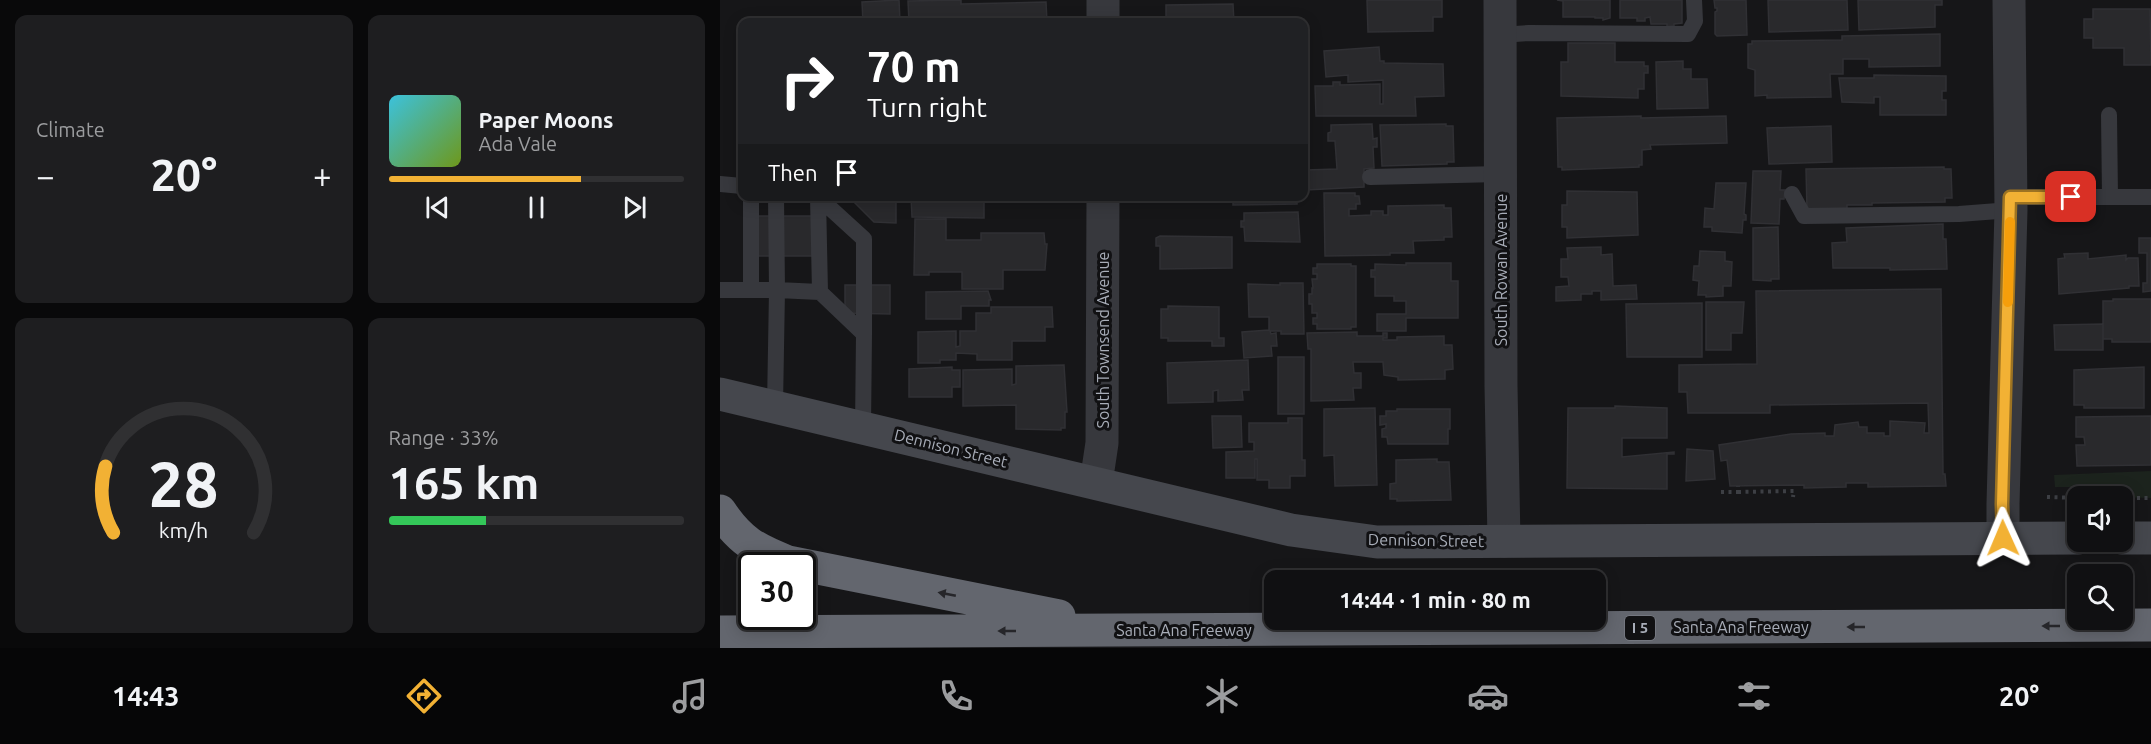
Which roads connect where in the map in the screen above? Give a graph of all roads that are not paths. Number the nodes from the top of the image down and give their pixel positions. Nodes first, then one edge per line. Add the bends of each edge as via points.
1 (1103, 0) edge
2 (1500, 0) edge
3 (1694, 0) edge
4 (2009, 0) edge
5 (1103, 18) edge
6 (1500, 35) junction
7 (2109, 115) dead end
8 (1500, 174) junction
9 (1370, 177) dead end
10 (720, 184) edge
11 (738, 186) edge
12 (1792, 194) dead end
13 (2110, 197) junction
14 (2151, 197) edge
15 (751, 201) edge
16 (777, 201) edge
17 (817, 201) edge
18 (822, 201) edge
19 (1103, 201) edge
20 (2011, 204) junction
21 (720, 290) edge
22 (751, 290) junction
23 (777, 290) junction
24 (820, 292) junction
25 (864, 334) junction
26 (720, 394) edge
27 (775, 406) junction
28 (863, 427) junction
29 (1096, 483) junction
30 (720, 511) edge
31 (2003, 538) junction
32 (2067, 538) edge
33 (2133, 538) edge
34 (2151, 538) edge
35 (1504, 541) junction
36 (2151, 625) edge
37 (1128, 630) junction
38 (720, 632) edge

1 - 5 street
2 - 6 street, South Rowan Avenue
3 - 6 lane via 1695,21 1688,34
4 - 20 street
6 - 8 street, South Rowan Avenue
7 - 13 lane
8 - 9 lane
8 - 35 street, South Rowan Avenue
10 - 11 lane
12 - 20 lane via 1804,216 1959,214
13 - 14 lane
13 - 20 lane
15 - 22 lane
16 - 23 lane
17 - 24 lane
18 - 25 lane via 864,238
19 - 29 street, South Townsend Avenue via 1102,443
20 - 31 street
21 - 22 lane
22 - 23 lane
23 - 24 lane
23 - 27 lane
24 - 25 lane
25 - 28 lane
26 - 27 street, Dennison Street
27 - 28 street, Dennison Street
28 - 29 street, Dennison Street
29 - 35 street, Dennison Street via 1291,530 1377,542
37 -> 30 highway via 788,562 759,551 733,530
31 - 32 street, Dennison Street
31 - 35 street, Dennison Street
33 - 34 street
36 -> 37 highway, Santa Ana Freeway / I 5
37 -> 38 highway, Santa Ana Freeway / I 5

